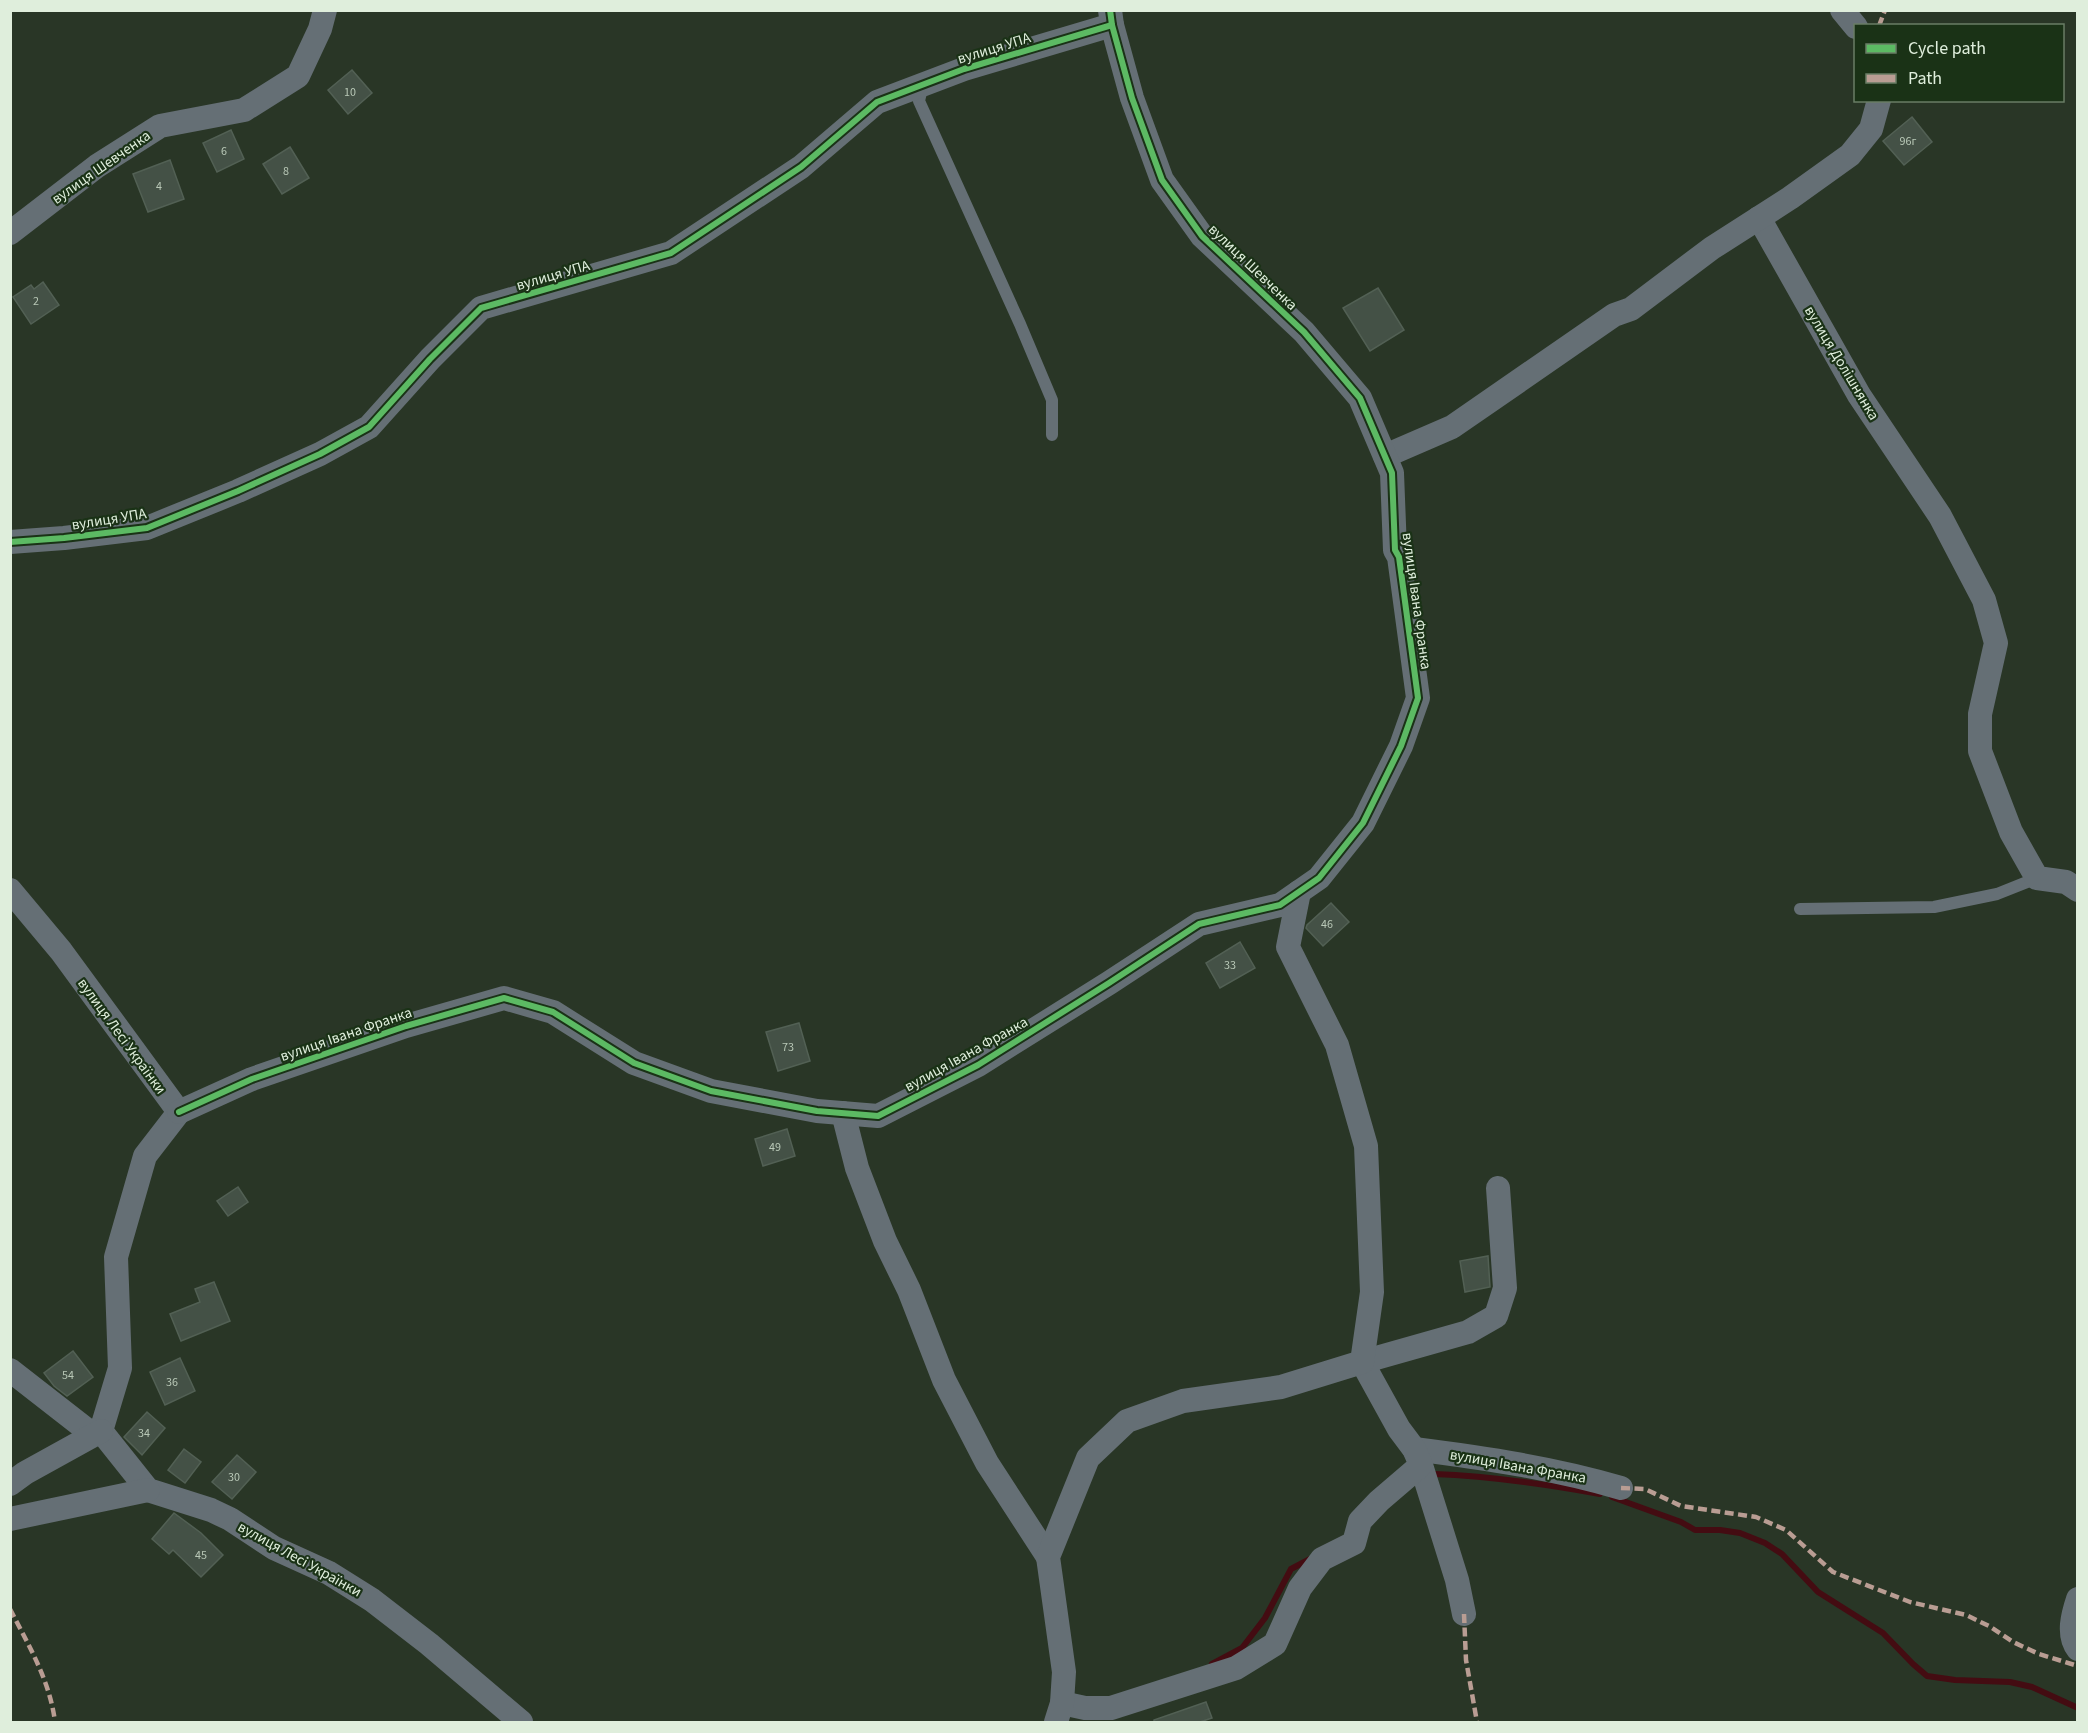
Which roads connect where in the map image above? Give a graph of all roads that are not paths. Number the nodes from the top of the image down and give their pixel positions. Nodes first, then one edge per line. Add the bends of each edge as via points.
1 (326, 10) edge
2 (1842, 10) edge
3 (1111, 18) edge
4 (1854, 25) edge
5 (923, 84) junction
6 (1878, 102) edge
7 (1759, 218) junction
8 (10, 233) edge
9 (1052, 435) dead end
10 (1385, 456) junction
11 (10, 542) edge
12 (2037, 878) junction
13 (10, 890) edge
14 (2078, 890) edge
15 (1299, 892) junction
16 (1800, 909) dead end
17 (178, 1112) junction
18 (843, 1113) junction
19 (1498, 1188) dead end
20 (1362, 1362) junction
21 (10, 1370) edge
22 (100, 1431) junction
23 (1418, 1457) junction
24 (10, 1484) edge
25 (1621, 1488) dead end
26 (148, 1490) junction
27 (10, 1519) edge
28 (1048, 1557) junction
29 (2078, 1599) edge
30 (1464, 1614) dead end
31 (2078, 1649) edge
32 (1059, 1713) edge
33 (521, 1722) edge

1 - 8 street, вулиця Шевченка via 298,76 244,110 160,126 97,166
2 - 4 street
3 - 5 street, вулиця УПА
3 - 10 street, вулиця Шевченка via 1132,98 1162,180 1202,236 1304,332 1360,398
5 - 9 lane via 919,100 1052,400
5 - 11 street, вулиця УПА via 877,102 801,166 671,253 481,308 369,427 320,454 147,528
6 - 7 street via 1871,129 1850,155
7 - 10 street via 1631,309 1614,315 1452,427
7 - 12 street, вулиця Долішнянка via 1859,395 1940,516 1984,600 1996,643 1980,714 1980,751 2011,832
10 - 15 street, вулиця Івана Франка via 1392,472 1395,550 1418,698 1401,746 1363,824 1319,878
12 - 14 street via 2066,882
12 - 16 lane via 1997,894 1934,907
13 - 17 street, вулиця Лесі Українки via 61,951
15 - 18 street, вулиця Івана Франка via 1280,905 1199,924 978,1065 878,1116
15 - 20 street via 1288,947 1337,1045 1366,1146 1372,1292
17 - 18 street, вулиця Івана Франка via 263,1075 406,1026 504,998 553,1012 634,1064 711,1091
17 - 22 street via 145,1156 116,1257 120,1368
18 - 28 street via 857,1168 944,1380 987,1463
19 - 20 street via 1505,1288 1496,1316 1468,1332
20 - 23 street
20 - 28 street via 1281,1387 1183,1401 1127,1421 1088,1458
21 - 22 street via 87,1430
22 - 24 street
22 - 26 street
23 - 25 street, вулиця Івана Франка via 1485,1459
23 - 30 street
23 - 32 street via 1359,1521 1354,1543 1323,1559 1300,1588 1275,1644 1236,1668 1111,1707
26 - 27 street, вулиця Лесі Українки
26 - 33 street, вулиця Лесі Українки via 211,1510 274,1548 329,1573 429,1644
28 - 32 street via 1064,1672
29 - 31 street via 2072,1619

